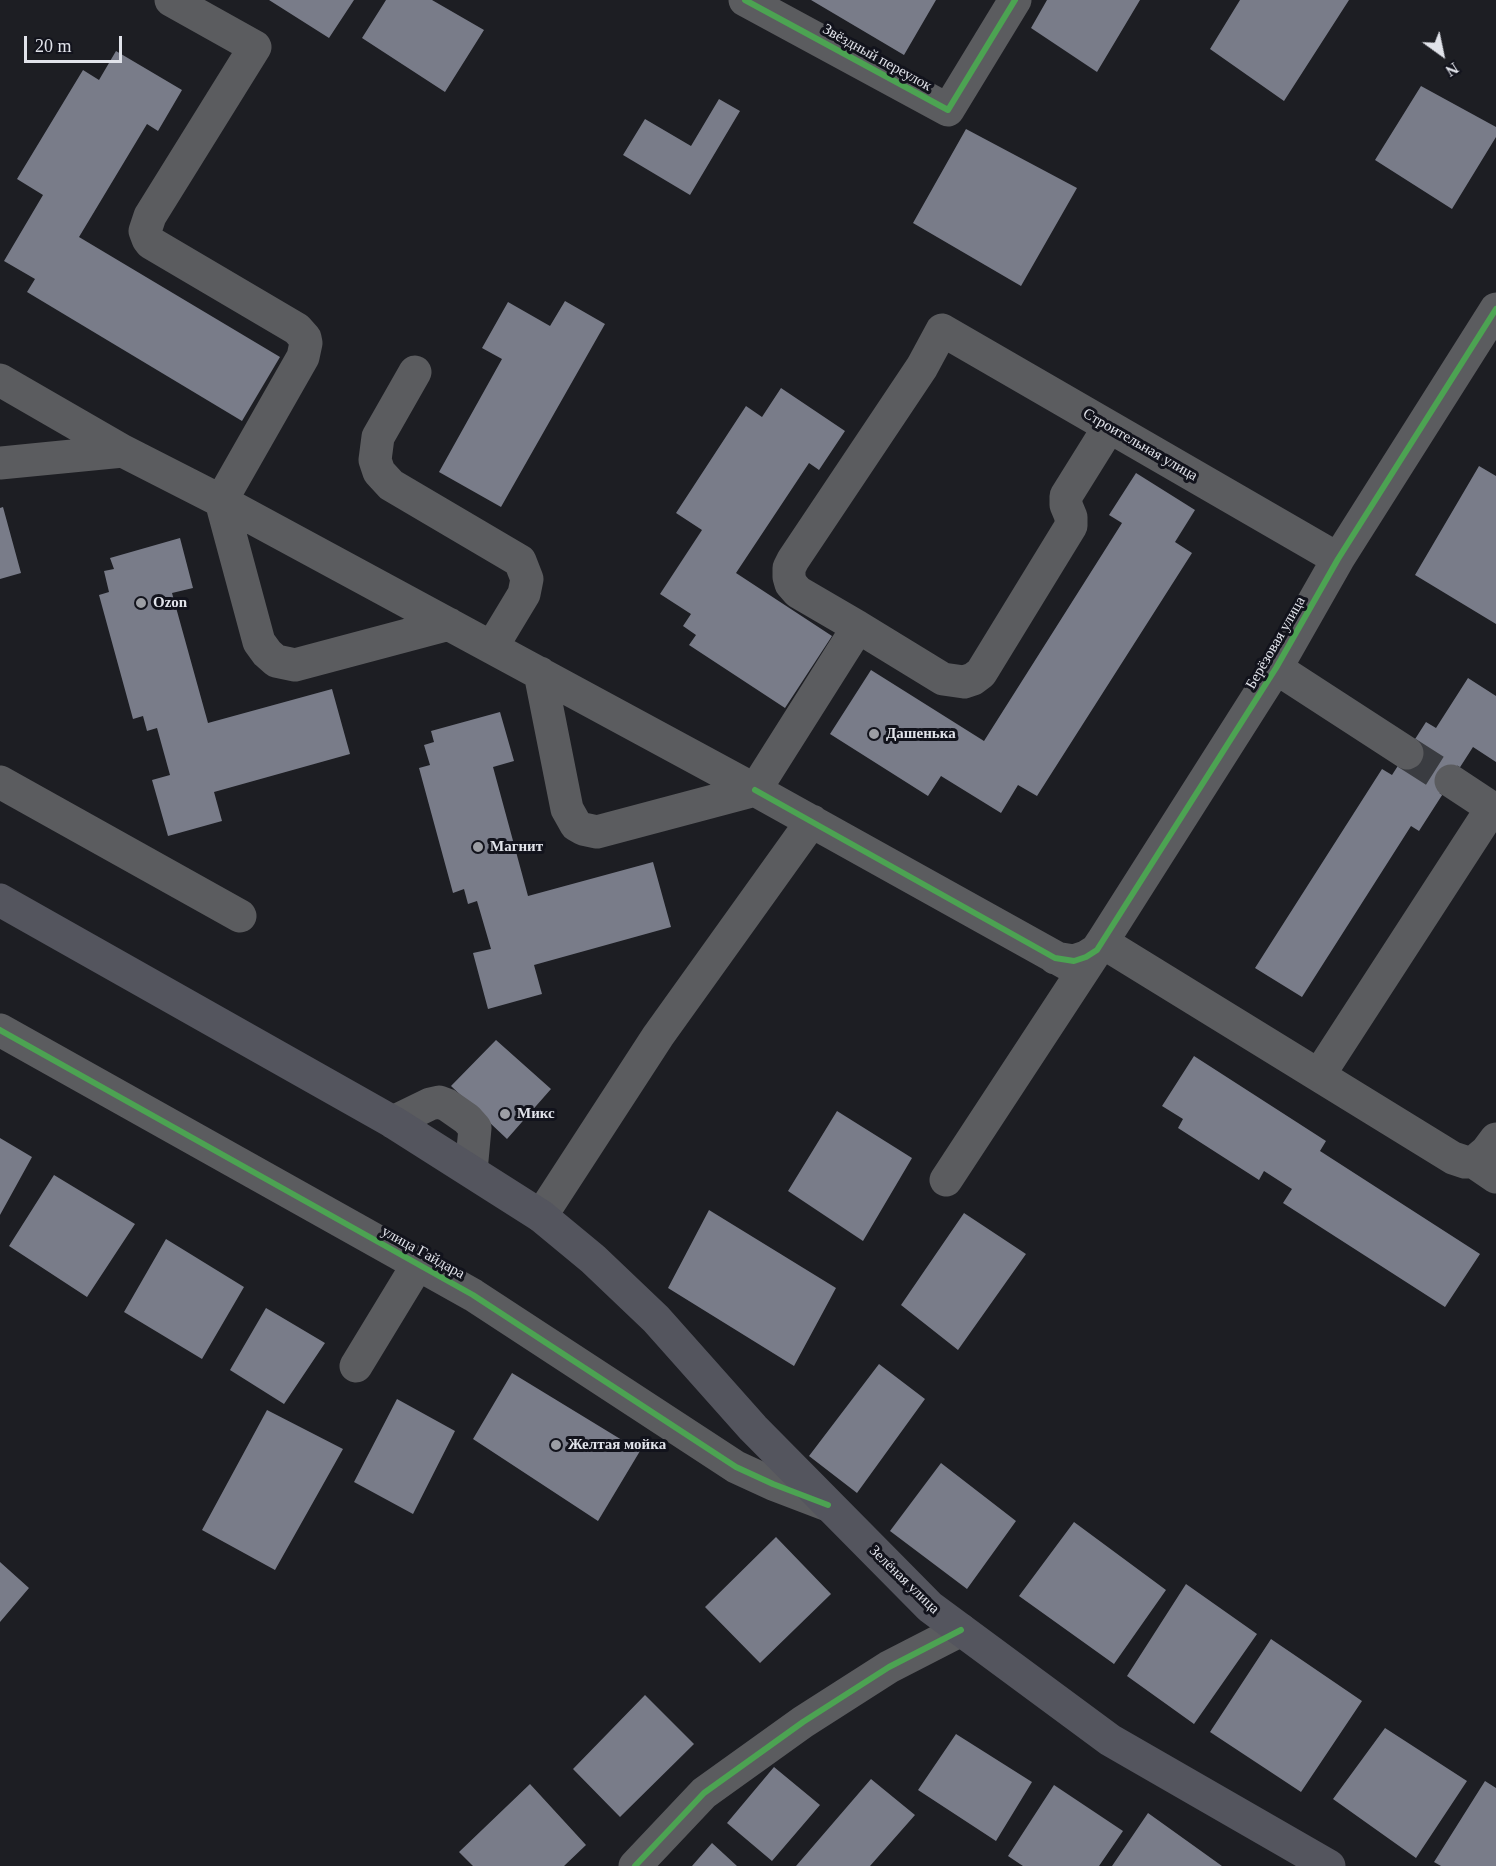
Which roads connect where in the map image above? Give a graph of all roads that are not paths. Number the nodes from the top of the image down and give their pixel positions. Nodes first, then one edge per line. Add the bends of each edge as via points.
1 (171, 0) edge
2 (745, 0) edge
3 (1016, 0) edge
4 (1496, 309) edge
5 (416, 372) dead end
6 (0, 380) edge
7 (1109, 427) junction
8 (123, 451) junction
9 (0, 463) edge
10 (221, 501) junction
11 (1338, 559) junction
12 (449, 624) junction
13 (858, 627) junction
14 (492, 647) junction
15 (1276, 668) junction
16 (540, 673) junction
17 (1407, 753) tunnel mouth
18 (1451, 781) tunnel mouth
19 (0, 782) edge
20 (755, 790) junction
21 (1494, 809) edge
22 (812, 821) junction
23 (0, 900) edge
24 (240, 916) dead end
25 (1102, 942) junction
26 (1069, 965) junction
27 (0, 1030) edge
28 (1319, 1076) junction
29 (393, 1122) junction
30 (1496, 1139) edge
31 (1485, 1170) edge
32 (471, 1171) junction
33 (946, 1180) dead end
34 (541, 1216) junction
35 (418, 1264) junction
36 (356, 1366) dead end
37 (828, 1505) junction
38 (961, 1630) junction
39 (635, 1866) edge
40 (1329, 1866) edge

1 - 10 street via 255,47 150,216 145,231 151,243 297,329 306,348
2 - 3 street, Звёздный переулок via 948,110
4 - 11 street, Берёзовая улица
5 - 14 street via 378,436 375,460 379,472 391,485 520,561 527,579 524,594
6 - 8 street
7 - 11 street, Строительная улица
7 - 13 street via 1066,496 1071,526 974,679 943,679
7 - 13 street, Строительная улица via 942,330 922,368 789,568 791,584 798,592
8 - 9 street
8 - 10 street
10 - 12 street
10 - 12 street via 257,636 262,648 276,661 295,665
11 - 15 street, Берёзовая улица
12 - 14 street
13 - 20 street
14 - 16 street
15 - 17 street
15 - 25 street, Берёзовая улица
16 - 20 street
16 - 20 street via 567,809 583,829 597,832
18 - 21 street
19 - 24 street
20 - 22 street
21 - 28 street
22 - 26 street
22 - 34 street via 658,1036
23 - 29 main road
25 - 26 street, Берёзовая улица via 1097,950 1081,959 1062,960
25 - 28 street
26 - 33 street
27 - 35 street, улица Гайдара
28 - 31 street via 1453,1158
29 - 32 main road
29 - 32 street via 430,1104 447,1105 475,1128
30 - 31 street via 1487,1151
32 - 34 main road
34 - 37 main road, Зелёная улица via 656,1319
35 - 36 street
35 - 37 street, улица Гайдара via 473,1295 736,1467
37 - 38 main road, Зелёная улица via 930,1607
38 - 39 street via 889,1667 704,1793
38 - 40 main road, Зелёная улица via 1110,1740

